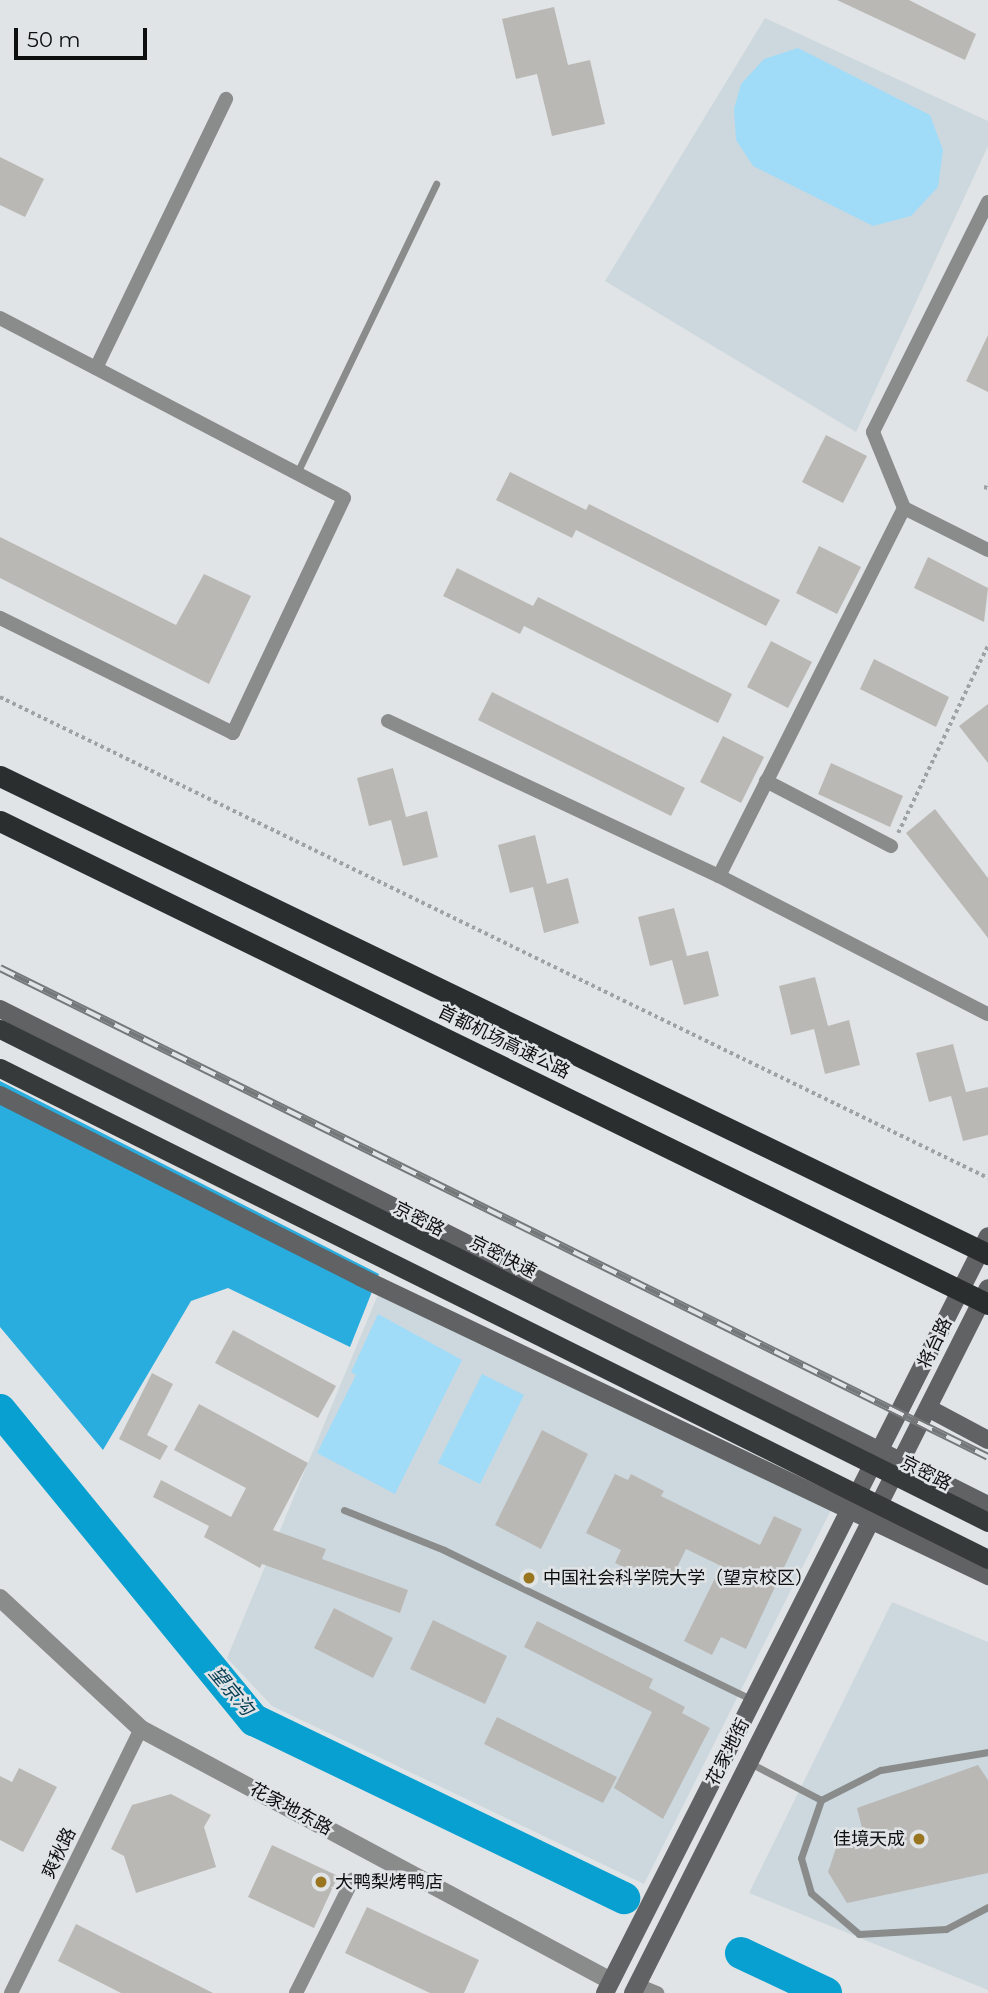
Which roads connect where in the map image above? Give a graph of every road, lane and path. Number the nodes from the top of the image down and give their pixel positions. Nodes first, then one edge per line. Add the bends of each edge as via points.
1 (226, 99) dead end
2 (436, 184) dead end
3 (988, 202) edge
4 (0, 318) edge
5 (96, 368) junction
6 (297, 473) junction
7 (904, 508) junction
8 (988, 550) edge
9 (0, 618) edge
10 (988, 645) edge
11 (0, 697) edge
12 (388, 721) dead end
13 (0, 776) edge
14 (766, 781) junction
15 (0, 821) edge
16 (891, 846) joint
17 (719, 876) junction
18 (0, 1009) edge
19 (988, 1014) edge
20 (0, 1029) edge
21 (0, 1068) edge
22 (0, 1095) edge
23 (988, 1178) edge
24 (988, 1236) edge
25 (988, 1254) edge
26 (988, 1288) edge
27 (988, 1304) edge
28 (928, 1408) junction
29 (988, 1440) edge
30 (882, 1451) junction
31 (901, 1461) junction
32 (988, 1504) edge
33 (344, 1510) dead end
34 (853, 1511) junction
35 (869, 1520) junction
36 (988, 1522) edge
37 (988, 1559) edge
38 (988, 1576) edge
39 (2, 1606) edge
40 (755, 1700) junction
41 (141, 1729) junction
42 (988, 1752) edge
43 (746, 1760) junction
44 (821, 1800) junction
45 (353, 1879) dead end
46 (988, 1907) edge
47 (608, 1987) edge
48 (635, 1989) edge
49 (11, 1993) edge
50 (296, 1993) edge
51 (657, 1993) edge

1 - 5 street
2 - 6 lane
3 - 7 street via 873,432
4 - 5 street
5 - 6 street
6 - 9 street via 344,498 233,733
7 - 8 street
7 - 14 street
10 - 16 path
11 - 23 path
12 - 17 street
13 - 25 highway, 首都机场高速公路
14 - 16 street
14 - 17 street
15 - 27 highway, 首都机场高速公路
17 - 19 street
18 - 30 main road, 京密路
20 - 36 highway, 京密快速
21 - 37 highway
22 - 34 main road via 360,1277
24 - 30 main road, 将台路
26 - 28 main road, 将台路
28 - 29 main road
28 - 31 main road, 将台路
30 - 31 main road, 京密路
30 - 34 main road, 将台路
31 - 32 main road, 京密路
31 - 35 main road, 花家地街
33 - 40 lane via 444,1550
34 - 35 main road
34 - 40 main road, 花家地街
35 - 38 main road
35 - 43 main road, 花家地街
39 - 41 street, 花家地东路
40 - 47 main road, 花家地街
41 - 47 street, 花家地东路
41 - 49 street, 爽秋路
42 - 44 lane via 880,1770
43 - 44 lane
43 - 48 main road, 花家地街
44 - 46 lane via 801,1858 811,1893 859,1934 946,1929
45 - 50 street
48 - 51 street

